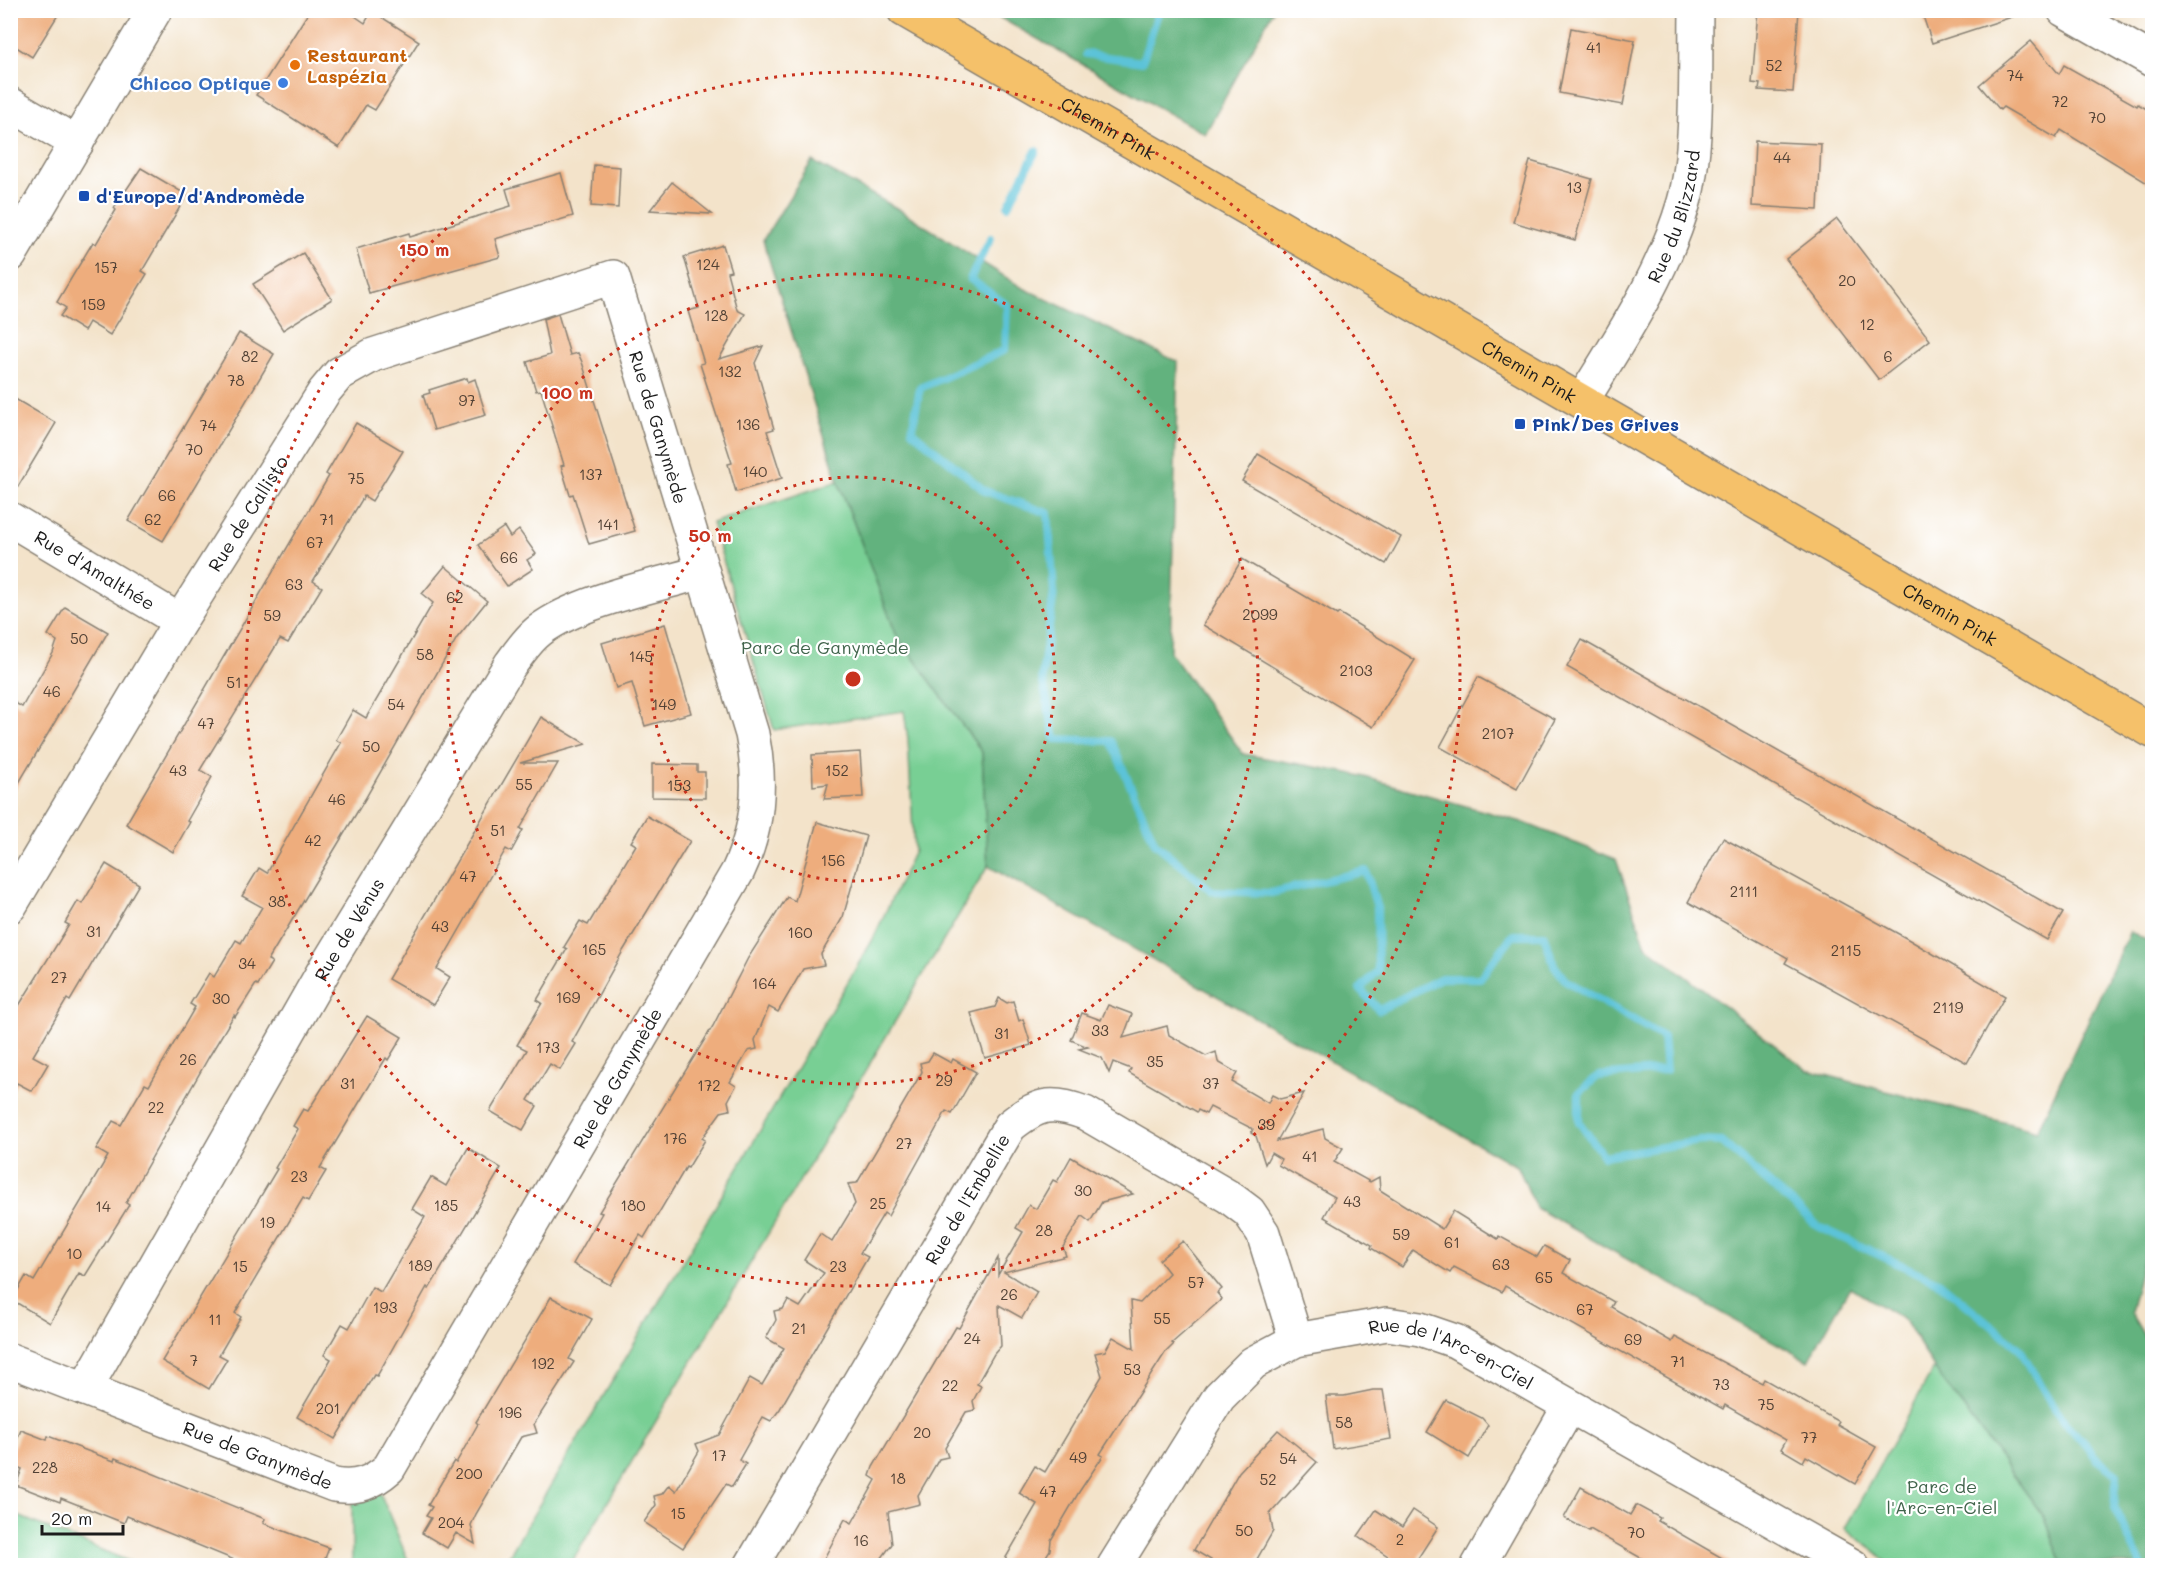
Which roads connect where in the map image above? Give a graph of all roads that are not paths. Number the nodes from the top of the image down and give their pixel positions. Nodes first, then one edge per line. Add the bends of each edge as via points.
1 (155, 10) edge
2 (904, 10) edge
3 (1696, 10) edge
4 (2064, 10) edge
5 (2152, 60) edge
6 (10, 104) edge
7 (77, 143) junction
8 (10, 255) edge
9 (613, 277) joint
10 (1582, 401) junction
11 (10, 519) edge
12 (702, 573) junction
13 (180, 621) junction
14 (2152, 731) edge
15 (10, 906) edge
16 (1296, 1340) junction
17 (10, 1360) edge
18 (85, 1389) junction
19 (1569, 1407) junction
20 (751, 1566) edge
21 (1114, 1566) edge
22 (1478, 1566) edge
23 (1853, 1566) edge

1 - 7 street
2 - 10 main road, Chemin Pink
3 - 10 street, Rue du Blizzard via 1691,159 1684,201 1661,267
4 - 5 street
6 - 7 street
7 - 8 street
9 - 12 street, Rue de Ganymède
9 - 13 street, Rue de Callisto via 373,355 339,374
10 - 14 main road, Chemin Pink
11 - 13 street, Rue d'Amalthée
12 - 18 street, Rue de Vénus via 559,618 540,630 510,665 327,965
12 - 18 street, Rue de Ganymède via 757,758 758,796 748,851 388,1468 363,1485 334,1485
13 - 15 street, Rue de Callisto
16 - 19 street, Rue de l'Arc-en-Ciel via 1387,1324 1420,1329 1455,1341
16 - 20 street, Rue de l'Embellie via 1263,1233 1249,1212 1085,1113 1046,1104 1010,1126
16 - 21 street, Rue de l'Arc-en-Ciel via 1253,1363 1219,1397
17 - 18 street, Rue de Ganymède
19 - 22 street
19 - 23 street, Rue de l'Arc-en-Ciel

